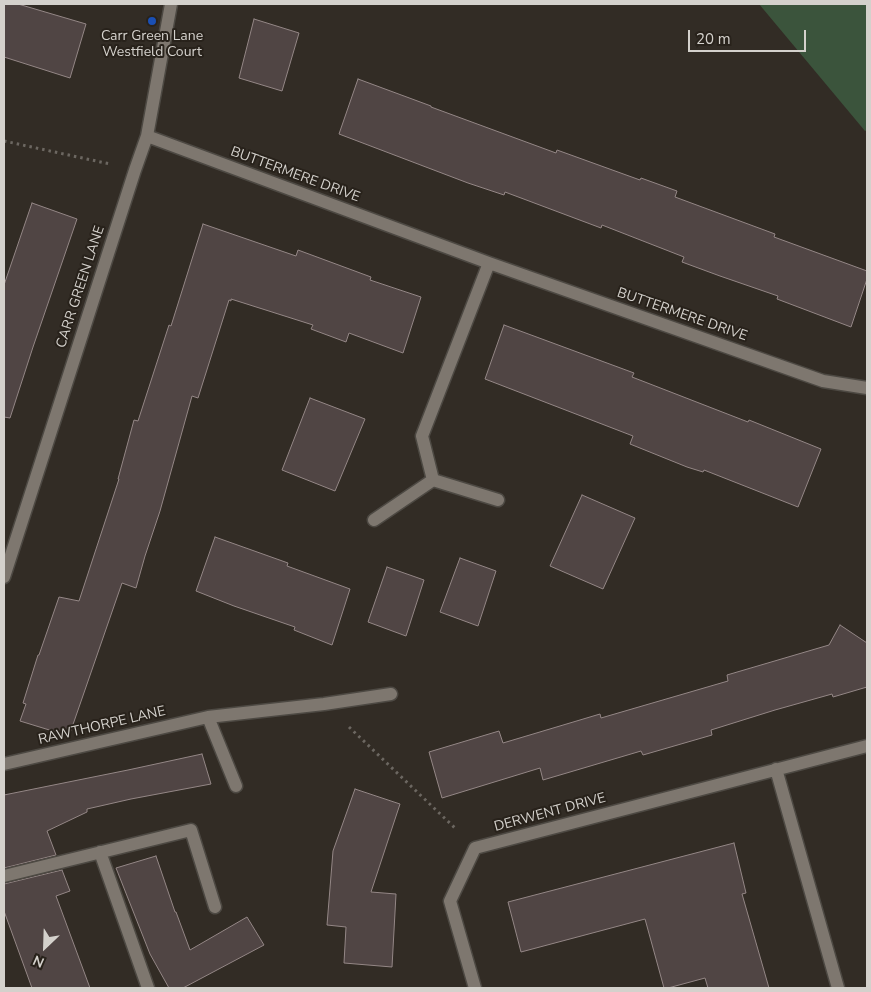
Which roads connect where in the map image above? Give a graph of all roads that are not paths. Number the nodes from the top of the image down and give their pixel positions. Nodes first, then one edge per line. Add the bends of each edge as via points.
1 (171, 4) edge
2 (147, 136) junction
3 (489, 263) junction
4 (867, 388) edge
5 (432, 480) junction
6 (498, 500) dead end
7 (374, 520) dead end
8 (4, 576) edge
9 (391, 694) dead end
10 (208, 717) junction
11 (867, 746) edge
12 (4, 764) edge
13 (776, 769) junction
14 (236, 786) dead end
15 (100, 852) junction
16 (4, 876) edge
17 (215, 907) dead end
18 (148, 988) edge
19 (475, 988) edge
20 (838, 988) edge

1 - 2 street, CARR GREEN LANE
2 - 3 street, BUTTERMERE DRIVE
2 - 8 street, CARR GREEN LANE
3 - 4 street, BUTTERMERE DRIVE via 823,381
3 - 5 street via 422,436
5 - 6 street
5 - 7 street
9 - 10 street, RAWTHORPE LANE
10 - 12 street, RAWTHORPE LANE
10 - 14 street
11 - 13 street, DERWENT DRIVE
13 - 19 street, DERWENT DRIVE via 475,848 450,901
13 - 20 street
15 - 16 street
15 - 17 street via 191,830
15 - 18 street

